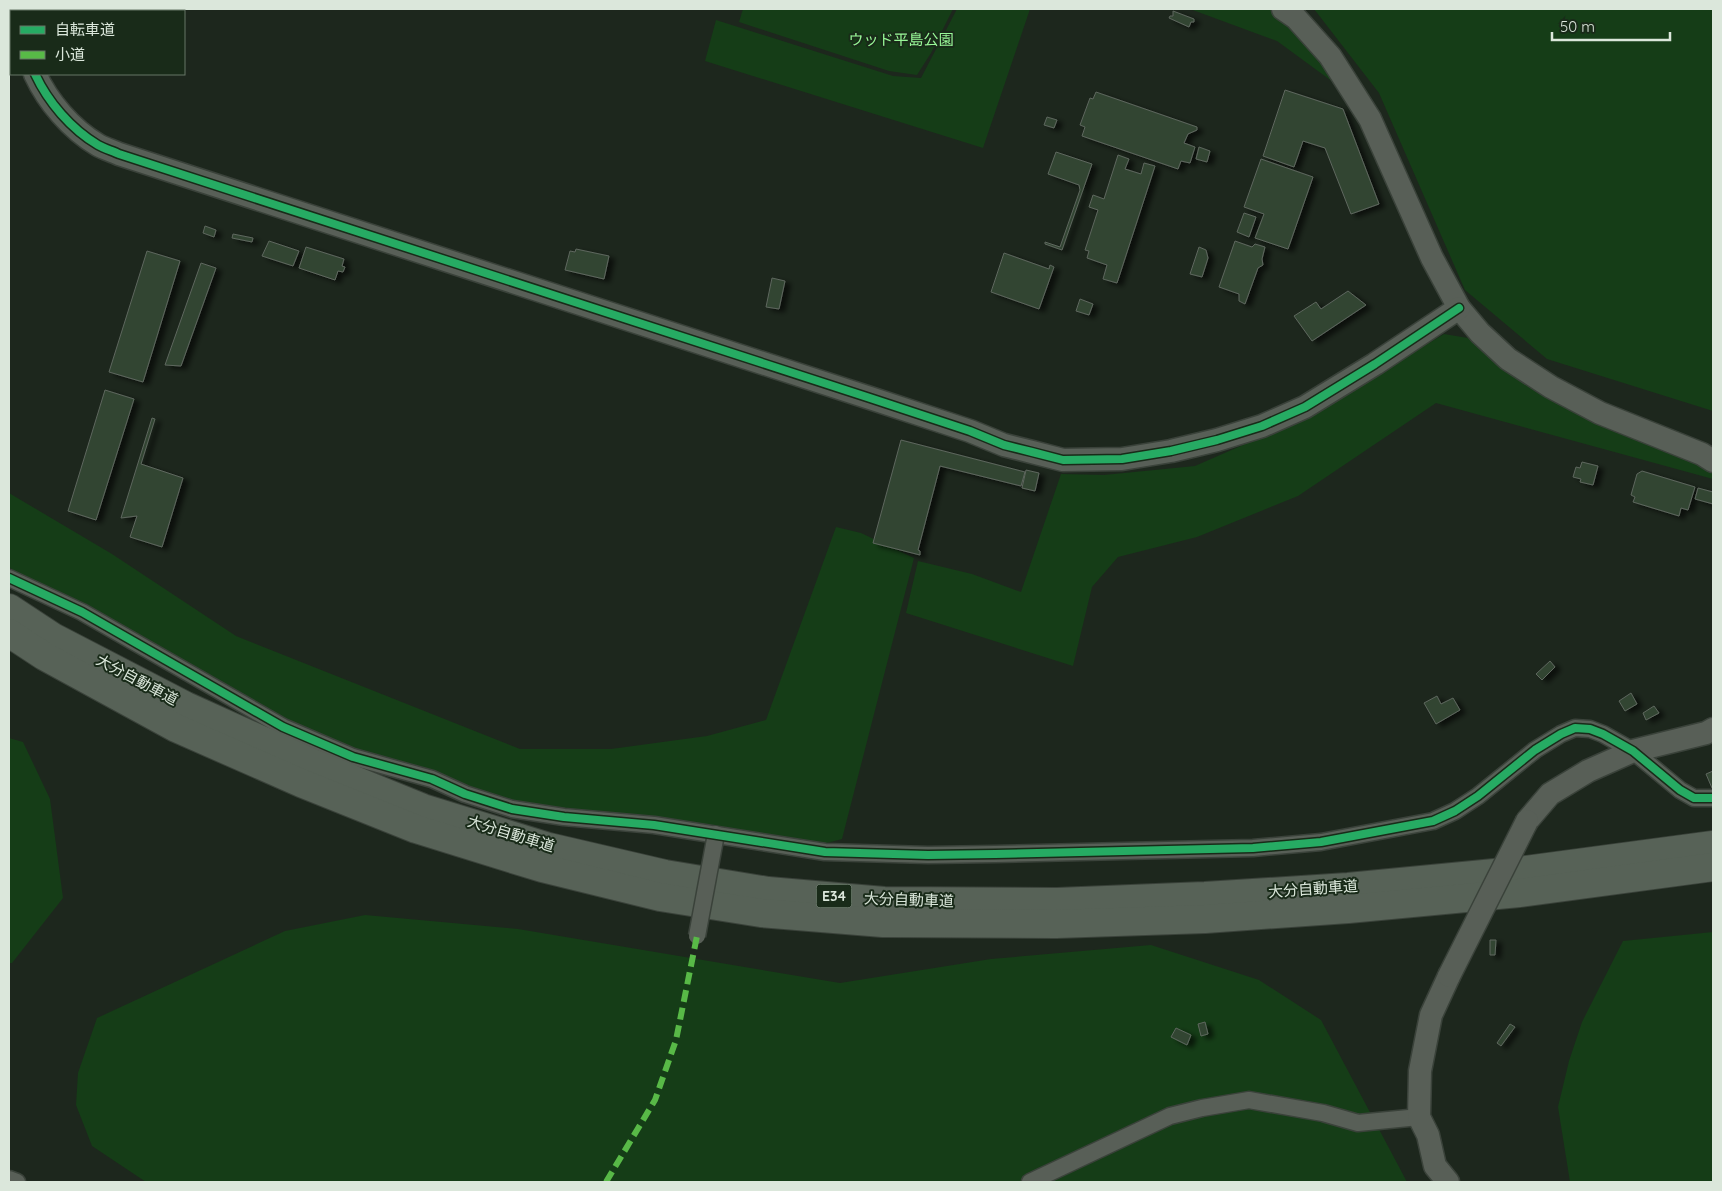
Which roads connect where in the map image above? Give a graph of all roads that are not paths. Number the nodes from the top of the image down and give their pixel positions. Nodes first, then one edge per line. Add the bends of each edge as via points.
1 (1283, 9) edge
2 (35, 75) edge
3 (1459, 308) junction
4 (1713, 461) edge
5 (9, 578) edge
6 (9, 608) edge
7 (9, 633) edge
8 (1713, 730) edge
9 (1633, 751) junction
10 (1713, 798) edge
11 (716, 834) junction
12 (1713, 845) edge
13 (1713, 867) edge
14 (697, 936) dead end
15 (1419, 1117) junction
16 (9, 1179) edge
17 (17, 1182) edge
18 (1030, 1182) edge
19 (1448, 1182) edge

1 - 3 street via 1296,18 1330,56 1370,119 1432,258
2 - 3 street via 54,106 74,126 98,145 120,154 861,395 1004,445 1063,460 1122,459 1171,451 1262,426 1305,407
3 - 4 street via 1508,360 1551,387 1600,413
5 - 11 street via 82,612 283,727 354,757 432,779 512,809
6 - 12 highway, 大分自動車道 / E34 via 53,637 186,706 423,808 549,847 665,874 768,891 903,901 1057,902 1205,896 1348,887 1526,870
7 - 13 highway, 大分自動車道 / E34 via 44,656 176,728 416,829 542,868 642,892 761,913 883,923 1056,924 1205,919 1520,893
8 - 9 street
9 - 10 street via 1680,790 1694,798
9 - 11 street via 1603,734 1575,728 1535,750 1455,812 1433,821 1320,842 1253,848 902,855 825,852
9 - 15 street, bridge via 1588,771 1550,794 1527,821 1431,1015 1420,1071
11 - 14 street, bridge
15 - 18 street via 1358,1123 1323,1113 1249,1100 1170,1116
15 - 19 street via 1428,1135 1436,1166
16 - 17 street

